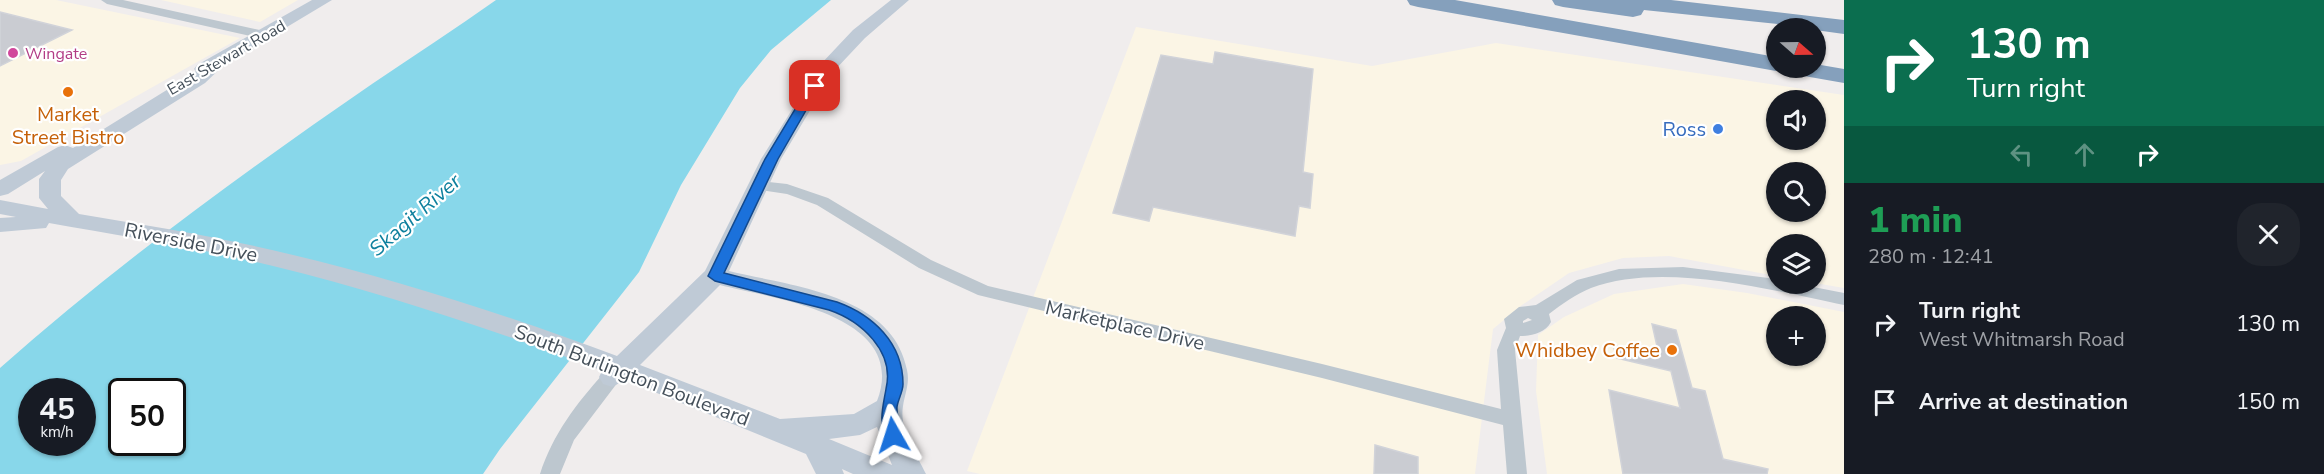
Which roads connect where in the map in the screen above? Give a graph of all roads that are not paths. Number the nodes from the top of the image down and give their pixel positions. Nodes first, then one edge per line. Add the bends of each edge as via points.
1 (107, 0) edge
2 (324, 0) edge
3 (901, 0) edge
4 (1418, 0) edge
5 (1477, 0) edge
6 (1563, 0) edge
7 (1614, 0) edge
8 (1844, 27) edge
9 (1766, 29) edge
10 (264, 35) junction
11 (1826, 37) edge
12 (1844, 39) edge
13 (1766, 43) edge
14 (1826, 53) edge
15 (1844, 55) edge
16 (1766, 62) edge
17 (213, 65) junction
18 (1826, 73) edge
19 (1844, 76) edge
20 (759, 186) junction
21 (0, 189) edge
22 (0, 207) edge
23 (73, 221) junction
24 (0, 225) edge
25 (715, 276) junction
26 (379, 287) joint
27 (1844, 299) edge
28 (611, 378) joint
29 (889, 407) junction
30 (1511, 419) junction
31 (773, 429) junction
32 (816, 446) junction
33 (550, 474) edge
34 (830, 474) edge
35 (882, 474) edge
36 (912, 474) edge
37 (1517, 474) edge

1 - 10 street
2 - 10 main road, East Stewart Road
3 - 20 main road via 859,34 826,69
4 - 16 highway
5 - 13 highway
6 - 9 highway
7 - 8 highway
10 - 17 main road, East Stewart Road
11 - 12 highway
14 - 15 highway
17 - 21 main road, East Stewart Road
17 - 23 main road via 198,79 61,165 50,179 50,198
18 - 19 highway
20 - 25 main road
20 - 30 street, Marketplace Drive via 813,196 928,267 984,291
22 - 23 main road, Riverside Drive
23 - 24 main road
23 - 26 main road, Riverside Drive via 246,252
25 - 28 main road
25 - 29 main road via 832,305 865,322 881,338 895,372
26 - 31 main road, South Burlington Boulevard via 449,307
27 - 30 street via 1710,275 1669,272 1616,275 1588,282 1539,312 1542,322 1537,326 1531,330 1515,329 1509,338 1506,350
28 - 33 street via 576,416
29 - 31 main road via 860,424
29 - 36 main road via 894,441
30 - 37 street
31 - 32 main road, South Burlington Boulevard
32 - 34 main road
32 - 35 main road, South Burlington Boulevard

